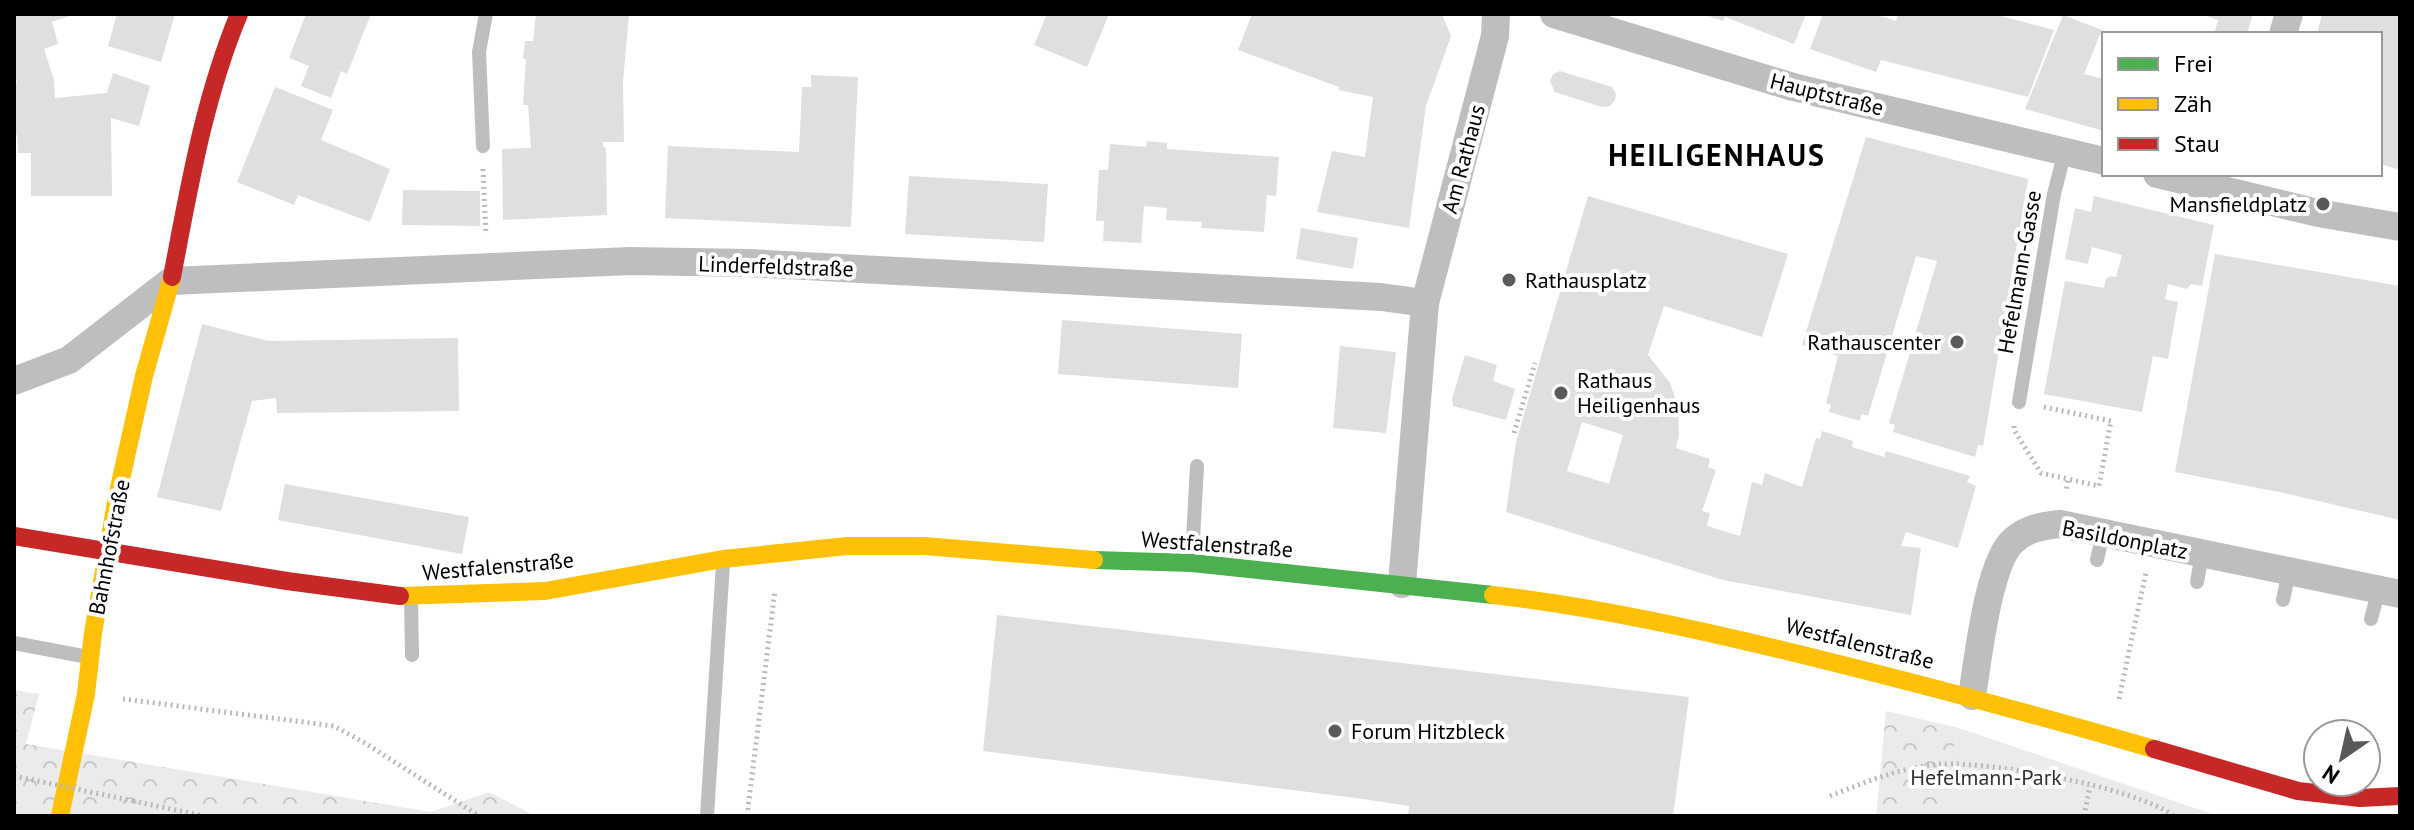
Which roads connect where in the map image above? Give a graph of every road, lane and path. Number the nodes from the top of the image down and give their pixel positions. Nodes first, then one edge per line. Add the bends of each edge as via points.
1 (239, 14) edge
2 (486, 14) edge
3 (1496, 14) edge
4 (1554, 14) edge
5 (483, 146) joint
6 (2065, 151) junction
7 (2102, 160) edge
8 (2165, 176) edge
9 (2400, 227) edge
10 (487, 268) junction
11 (171, 281) junction
12 (1425, 303) junction
13 (1535, 363) dead end
14 (14, 381) edge
15 (2019, 402) junction
16 (1514, 433) dead end
17 (1197, 466) dead end
18 (2068, 479) junction
19 (2060, 524) junction
20 (14, 536) edge
21 (2152, 544) junction
22 (108, 552) junction
23 (780, 553) junction
24 (723, 559) junction
25 (1192, 563) junction
26 (2289, 571) junction
27 (1402, 584) junction
28 (2389, 592) edge
29 (411, 597) junction
30 (2283, 600) dead end
31 (2371, 619) dead end
32 (14, 643) edge
33 (412, 655) dead end
34 (90, 657) junction
35 (86, 694) junction
36 (1972, 696) junction
37 (2117, 709) dead end
38 (14, 776) edge
39 (2090, 786) junction
40 (1830, 796) dead end
41 (2400, 796) edge
42 (60, 816) edge
43 (204, 816) edge
44 (479, 816) edge
45 (707, 816) edge
46 (747, 816) edge
47 (2084, 816) edge
48 (2174, 816) edge

1 - 11 street, Bahnhofstraße via 202,122
2 - 5 lane via 479,52
3 - 12 street, Am Rathaus via 1495,36
4 - 6 street, Hauptstraße via 1793,87
5 - 10 path
6 - 7 street, Hauptstraße
6 - 15 lane, Hefelmann-Gasse
8 - 9 street
10 - 11 street, Linderfeldstraße
10 - 12 street, Linderfeldstraße via 630,261 748,263
11 - 14 street via 69,360
11 - 22 street, Bahnhofstraße via 144,376
12 - 27 street, Am Rathaus
13 - 16 path
15 - 18 path via 2014,430 2041,473
15 - 18 path via 2111,421 2099,486
17 - 25 lane
18 - 19 path
19 - 21 street, Basildonplatz via 2100,546
19 - 36 street, Basildonplatz via 2032,528 2011,541 1998,562
20 - 22 street, Westfalenstraße
21 - 26 street, Basildonplatz via 2200,568
21 - 37 path
22 - 29 street, Westfalenstraße
22 - 34 street, Bahnhofstraße
23 - 24 street, Westfalenstraße
23 - 25 street, Westfalenstraße via 924,546
23 - 46 path
24 - 29 street, Westfalenstraße via 545,591
24 - 45 lane
25 - 27 street, Westfalenstraße
26 - 28 street, Basildonplatz
26 - 30 lane
27 - 36 street, Westfalenstraße via 1580,606 1764,644
28 - 31 lane
29 - 33 lane
32 - 34 lane
34 - 35 street, Bahnhofstraße
35 - 42 street, Bahnhofstraße
35 - 44 path via 334,726
36 - 41 street, Westfalenstraße via 2298,791
38 - 43 path, bridge
39 - 40 path via 1957,764 1904,770
39 - 47 path
39 - 48 path via 2143,800

